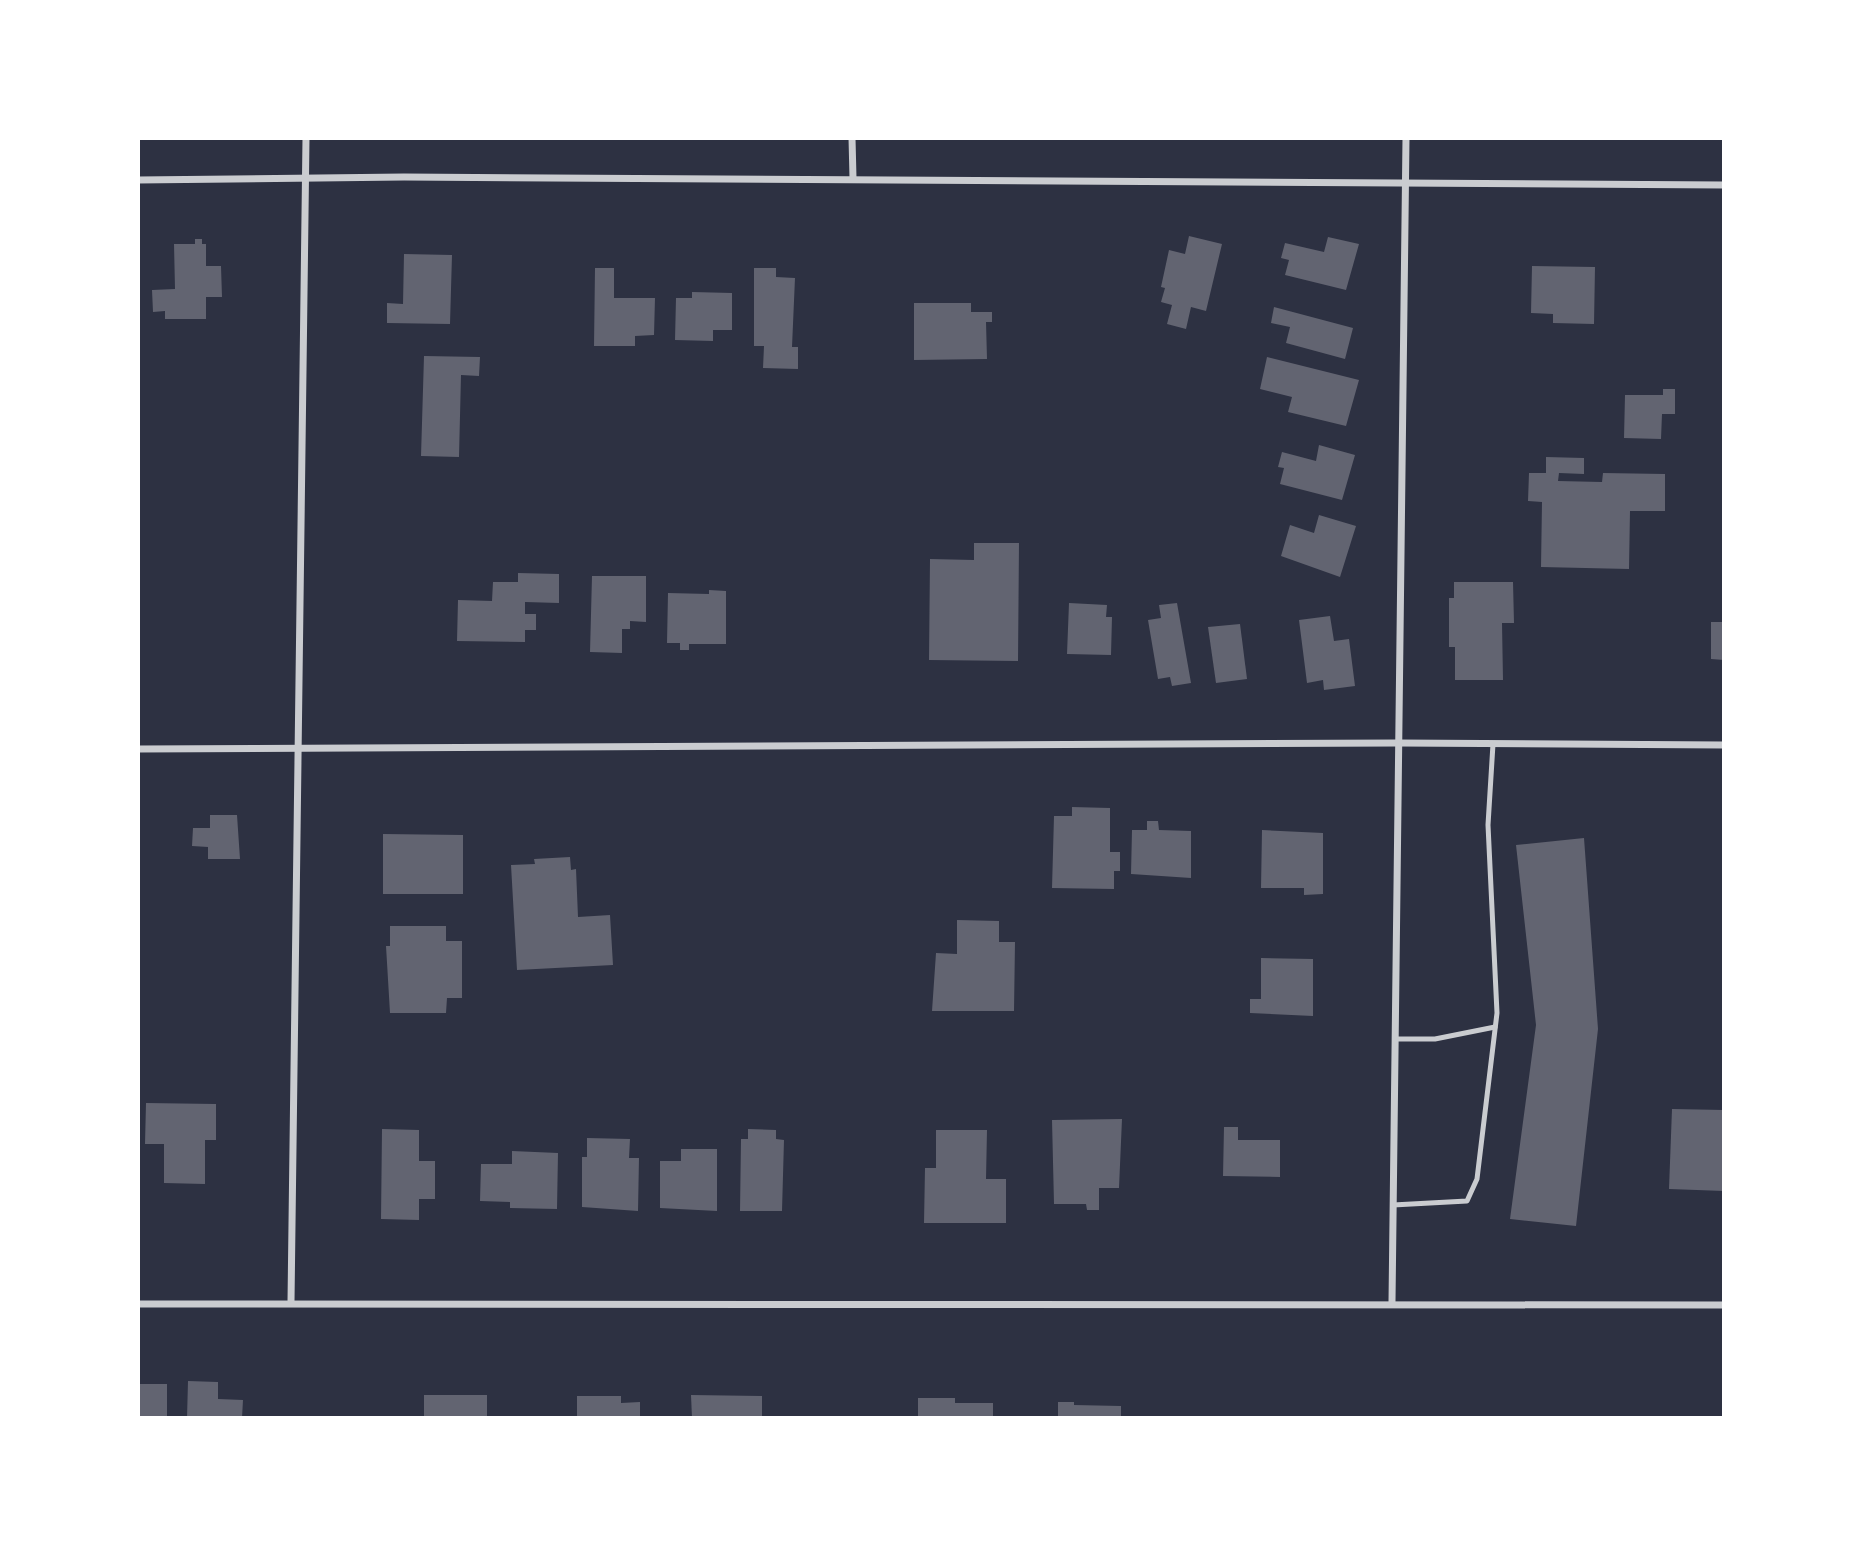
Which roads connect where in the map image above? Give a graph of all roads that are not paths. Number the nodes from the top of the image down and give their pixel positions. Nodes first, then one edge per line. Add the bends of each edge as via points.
1 (306, 138) edge
2 (852, 138) edge
3 (1406, 138) edge
4 (306, 178) junction
5 (853, 178) junction
6 (138, 180) edge
7 (1406, 185) junction
8 (1724, 185) edge
9 (1398, 743) junction
10 (1493, 744) junction
11 (1724, 745) edge
12 (299, 746) junction
13 (138, 749) edge
14 (1495, 1027) junction
15 (1395, 1039) junction
16 (1394, 1205) junction
17 (291, 1302) junction
18 (1392, 1302) junction
19 (138, 1304) edge
20 (1724, 1305) edge

1 - 4 street
2 - 5 street
3 - 7 street
4 - 5 street
4 - 6 street
4 - 12 street
5 - 7 street
7 - 8 street
7 - 9 street
9 - 10 street
9 - 12 street
9 - 15 street
10 - 11 street
10 - 14 lane via 1488,825
12 - 13 street
12 - 17 street
14 - 15 lane via 1435,1039
14 - 16 lane via 1481,1157 1467,1201
15 - 16 street
16 - 18 street
17 - 18 street
17 - 19 street
18 - 20 street

